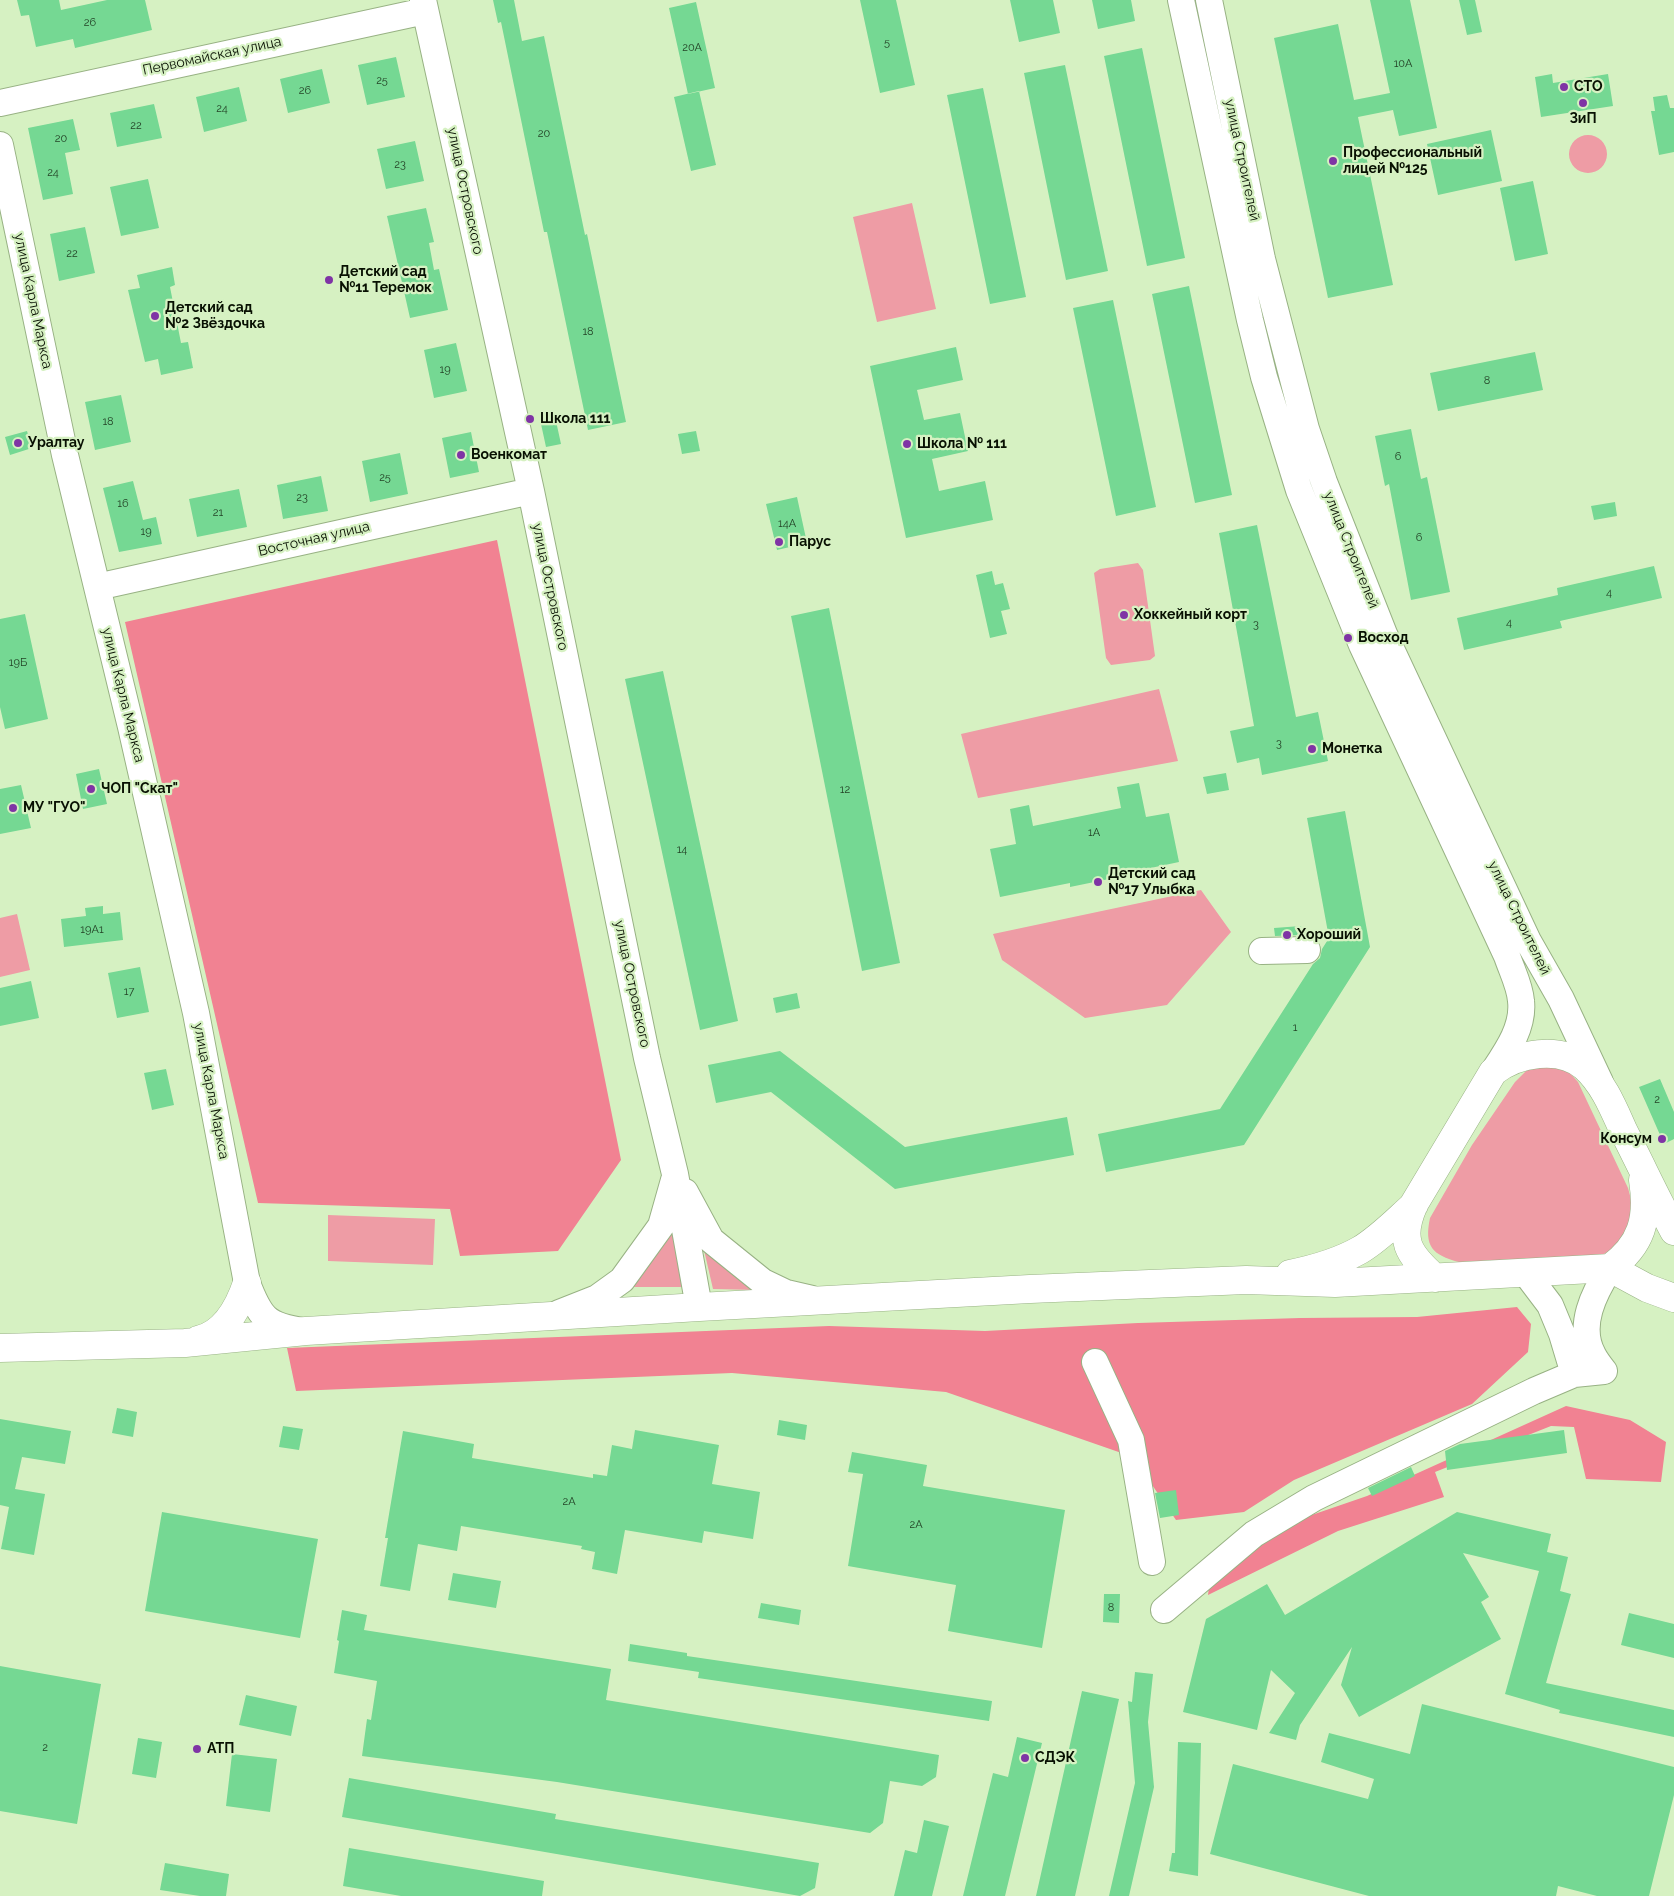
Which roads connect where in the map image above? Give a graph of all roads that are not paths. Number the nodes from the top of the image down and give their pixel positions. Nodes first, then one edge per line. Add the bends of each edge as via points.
1 (1181, 0) edge
2 (1209, 0) edge
3 (424, 5) edge
4 (0, 103) edge
5 (0, 145) edge
6 (531, 491) junction
7 (97, 587) junction
8 (1307, 950) dead end
9 (1262, 951) dead end
10 (1493, 1072) junction
11 (1604, 1092) junction
12 (1640, 1165) junction
13 (675, 1174) junction
14 (1414, 1204) junction
15 (1674, 1231) edge
16 (1610, 1268) junction
17 (1525, 1272) junction
18 (1436, 1278) junction
19 (1246, 1280) junction
20 (247, 1283) junction
21 (1674, 1298) edge
22 (820, 1301) junction
23 (699, 1307) junction
24 (550, 1316) junction
25 (306, 1332) junction
26 (185, 1342) junction
27 (0, 1348) edge
28 (1095, 1362) dead end
29 (1574, 1374) junction
30 (1152, 1562) dead end
31 (1164, 1610) dead end

1 - 10 street, улица Строителей via 1250,320 1299,490 1362,645 1515,976 1521,1001 1520,1020 1515,1036
2 - 11 street, улица Строителей via 1264,268 1306,429 1324,482 1384,634 1528,941 1561,999
3 - 4 street, Первомайская улица via 337,29
3 - 6 street, улица Островского
5 - 7 street, улица Карла Маркса via 65,455
6 - 7 street, Восточная улица
6 - 13 street, улица Островского
7 - 20 street, улица Карла Маркса via 196,1013
8 - 9 street
10 - 11 main road via 1515,1059 1538,1055 1562,1056 1586,1068
10 - 14 main road
11 - 12 main road
12 - 15 main road
12 - 16 main road via 1645,1193 1641,1230 1633,1247
13 - 22 street via 712,1240 763,1282 786,1293
13 - 23 street
13 - 24 street via 660,1226 622,1280 597,1298
14 - 18 main road via 1406,1229 1410,1250 1416,1261
14 - 19 main road via 1360,1250 1315,1268
16 - 17 main road
16 - 21 main road
16 - 29 street via 1596,1289 1588,1314 1587,1336 1592,1354 1604,1371
17 - 18 main road
17 - 29 street via 1550,1305
18 - 19 main road via 1335,1283
19 - 22 main road
20 - 25 street, улица Карла Маркса via 255,1304 268,1321 281,1328
20 - 26 main road via 241,1300 221,1328 208,1338
22 - 23 main road
23 - 24 main road
24 - 25 main road
25 - 26 main road
26 - 27 main road
28 - 30 street via 1131,1440
29 - 31 street via 1314,1498 1254,1534

